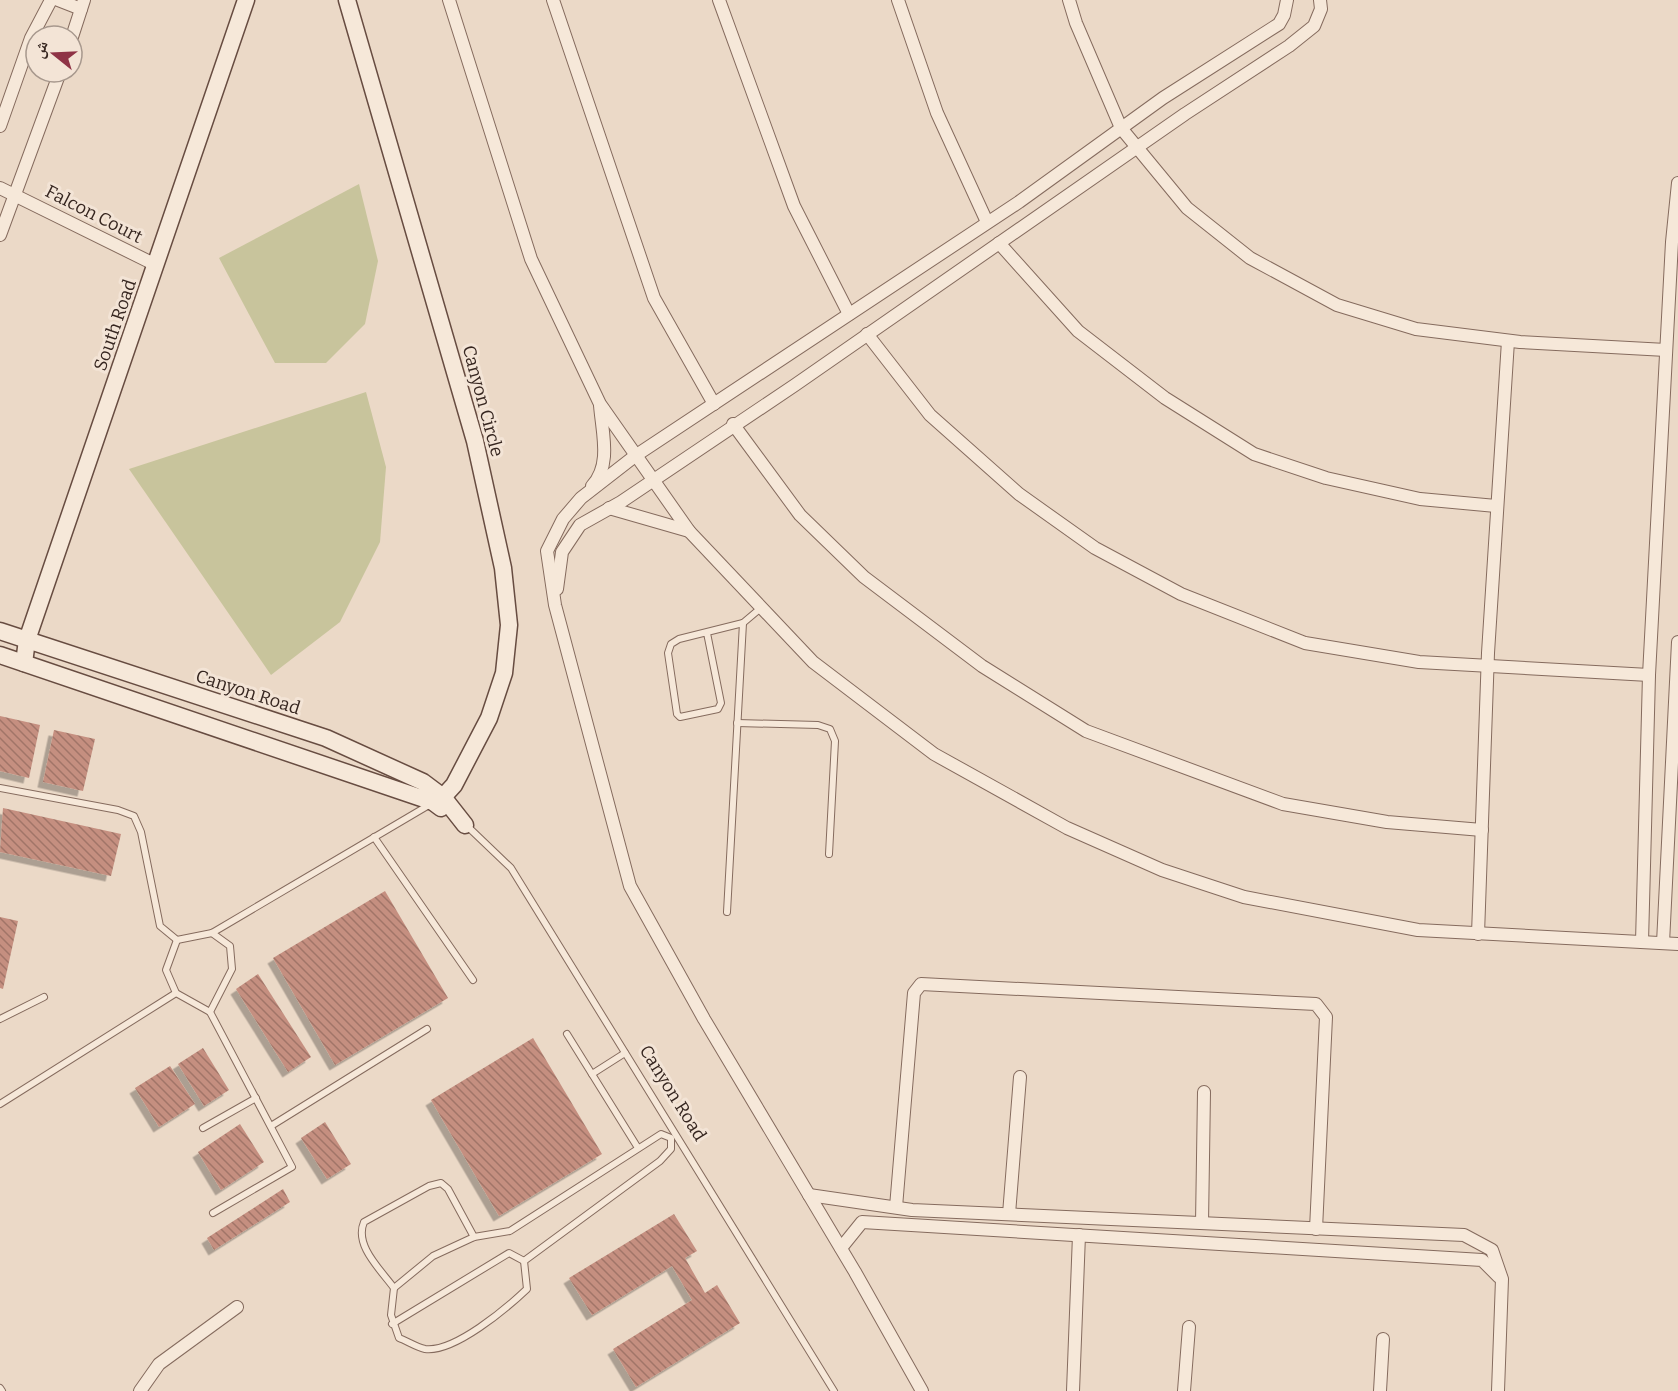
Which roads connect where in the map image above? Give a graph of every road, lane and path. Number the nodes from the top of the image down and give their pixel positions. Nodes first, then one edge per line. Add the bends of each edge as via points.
1 (51, 0) edge
2 (58, 0) edge
3 (246, 0) edge
4 (347, 0) edge
5 (449, 0) edge
6 (553, 0) edge
7 (719, 0) edge
8 (898, 0) edge
9 (1069, 0) edge
10 (1287, 0) edge
11 (1320, 0) edge
12 (83, 5) edge
13 (41, 24) edge
14 (77, 24) edge
15 (24, 65) edge
16 (56, 84) edge
17 (0, 126) edge
18 (1121, 128) junction
19 (1137, 147) junction
20 (1678, 183) edge
21 (0, 188) edge
22 (16, 196) junction
23 (987, 222) junction
24 (0, 235) edge
25 (999, 243) junction
26 (156, 266) junction
27 (849, 314) junction
28 (867, 334) junction
29 (1508, 341) junction
30 (1666, 350) junction
31 (600, 404) junction
32 (714, 404) junction
33 (733, 424) junction
34 (635, 456) junction
35 (651, 480) junction
36 (581, 498) junction
37 (1496, 506) junction
38 (609, 508) junction
39 (689, 531) junction
40 (555, 605) junction
41 (762, 607) junction
42 (743, 623) junction
43 (0, 631) edge
44 (707, 633) junction
45 (27, 640) junction
46 (1678, 642) edge
47 (1678, 647) edge
48 (0, 655) edge
49 (24, 663) junction
50 (1487, 664) junction
51 (1649, 675) junction
52 (737, 723) junction
53 (0, 788) edge
54 (438, 800) junction
55 (465, 825) joint
56 (1482, 830) junction
57 (374, 837) junction
58 (829, 854) dead end
59 (727, 912) dead end
60 (212, 933) junction
61 (1478, 934) junction
62 (177, 940) junction
63 (1642, 942) junction
64 (1663, 943) junction
65 (1678, 944) edge
66 (473, 980) dead end
67 (176, 993) junction
68 (44, 997) dead end
69 (210, 1012) junction
70 (0, 1019) edge
71 (427, 1029) dead end
72 (567, 1034) dead end
73 (625, 1053) junction
74 (592, 1074) junction
75 (1020, 1077) dead end
76 (1204, 1092) dead end
77 (256, 1098) junction
78 (0, 1104) edge
79 (271, 1126) junction
80 (203, 1128) dead end
81 (672, 1128) junction
82 (661, 1134) junction
83 (681, 1143) junction
84 (638, 1148) junction
85 (672, 1149) junction
86 (809, 1195) junction
87 (896, 1207) junction
88 (213, 1213) dead end
89 (1009, 1214) junction
90 (1202, 1223) junction
91 (1316, 1228) junction
92 (1079, 1235) junction
93 (474, 1237) junction
94 (841, 1248) junction
95 (524, 1261) junction
96 (1502, 1280) junction
97 (394, 1288) junction
98 (237, 1307) dead end
99 (392, 1324) junction
100 (1190, 1327) dead end
101 (1383, 1339) dead end
102 (140, 1391) edge
103 (834, 1391) edge
104 (922, 1391) edge
105 (1073, 1391) edge
106 (1184, 1391) edge
107 (1380, 1391) edge
108 (1498, 1391) edge

1 - 13 street
2 - 12 street
3 - 26 main road, South Road
4 - 54 main road, Canyon Circle via 475,441 503,568 509,625 504,673 489,718 454,785
5 - 31 street via 531,259
6 - 32 street via 654,297
7 - 27 street via 794,206
8 - 23 street via 937,113
9 - 18 street
10 - 18 street via 1279,24
11 - 19 street via 1314,26 1306,33
12 - 14 street
15 - 17 street
16 - 22 street, Falcon Court
18 - 19 street
18 - 23 street
19 - 25 street
19 - 29 street via 1187,208 1250,258 1337,305 1416,329
20 - 30 street
21 - 22 street, Falcon Court
22 - 24 street, Falcon Court
22 - 26 street, Falcon Court
23 - 27 street
25 - 28 street
25 - 37 street via 1078,331 1165,399 1254,454 1326,478 1420,499
26 - 45 main road, South Road
27 - 32 street
28 - 33 street
28 - 50 street via 930,415 1018,494 1095,548 1181,594 1305,643 1419,662
29 - 30 street
29 - 37 street
30 - 51 street
31 - 34 street
31 - 36 street via 605,458 597,480
32 - 34 street
33 - 35 street
33 - 56 street via 800,514 864,577 982,666 1086,731 1283,804 1387,822
34 - 35 street
34 - 36 street
35 - 38 street
35 - 39 street
36 - 40 street via 563,519 547,551
37 - 50 street
38 - 39 street
38 - 40 street via 580,525 562,552
39 - 41 street
40 - 86 street via 630,886
41 - 42 lane
41 - 61 street via 813,662 934,754 1067,828 1162,870 1244,897 1418,930
42 - 44 lane
42 - 52 lane
43 - 45 main road, Canyon Road
44 - 44 lane via 721,704 718,709 680,717 668,653 671,644 679,639
45 - 49 main road, South Road
45 - 54 main road, Canyon Road via 326,738 423,782
46 - 47 street
47 - 64 street
48 - 49 main road, Canyon Road
49 - 54 main road, Canyon Road
50 - 51 street
50 - 56 street
51 - 63 street
52 - 58 lane via 818,725 830,729 835,741
52 - 59 lane
53 - 62 lane via 134,816 141,832 160,926
54 - 55 main road, Canyon Road
54 - 57 lane
55 - 73 lane, Canyon Road via 511,868
56 - 61 street
57 - 60 lane
57 - 66 lane
60 - 62 lane
60 - 69 lane via 230,946 232,969
61 - 63 street
62 - 67 lane via 166,970
63 - 64 street
64 - 65 street
67 - 69 lane
67 - 78 lane
68 - 70 lane
69 - 77 lane
71 - 79 lane
72 - 74 lane
73 - 74 lane
73 - 81 lane, Canyon Road
74 - 84 lane
75 - 89 street
76 - 90 street
77 - 79 lane
77 - 80 lane
79 - 88 lane via 292,1167
81 - 82 lane
81 - 83 lane, Canyon Road
82 - 84 lane
82 - 85 lane via 671,1138
83 - 85 lane
83 - 103 lane, Canyon Road
84 - 93 lane via 510,1231
85 - 95 lane
86 - 87 street
86 - 94 street
87 - 89 street
87 - 91 street via 914,993 921,984 945,985 1316,1004 1326,1017
89 - 90 street
90 - 91 street
91 - 96 street via 1464,1235 1492,1250
92 - 94 street via 862,1222
92 - 96 street via 1482,1260
92 - 105 street
93 - 97 lane via 433,1256
93 - 97 lane via 448,1189 441,1184 429,1186 364,1222 359,1233 362,1243
94 - 104 street
95 - 99 lane via 509,1253
95 - 99 lane via 527,1289 506,1309 452,1343 425,1349 399,1338
96 - 108 street
97 - 99 lane
98 - 102 street via 159,1364
100 - 106 street
101 - 107 street

